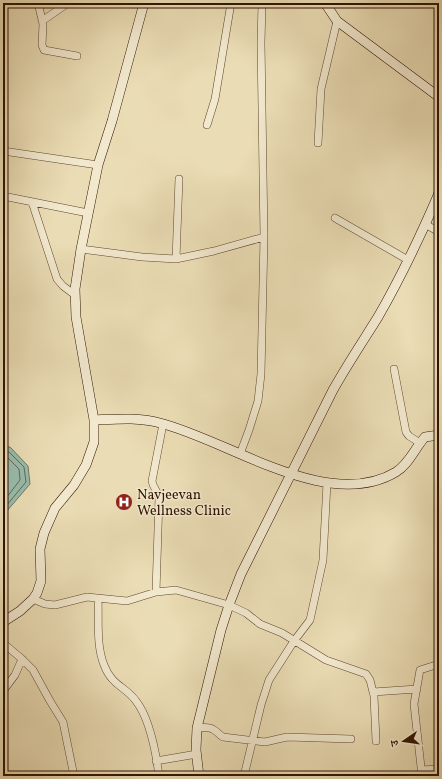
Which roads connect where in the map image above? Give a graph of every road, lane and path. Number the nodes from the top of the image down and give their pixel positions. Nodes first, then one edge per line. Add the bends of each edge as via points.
1 (38, 3) edge
2 (68, 3) edge
3 (144, 3) edge
4 (231, 3) edge
5 (262, 3) edge
6 (325, 3) edge
7 (42, 20) junction
8 (337, 21) junction
9 (77, 56) dead end
10 (439, 96) edge
11 (206, 125) dead end
12 (318, 143) dead end
13 (3, 151) edge
14 (98, 165) junction
15 (179, 179) dead end
16 (439, 193) edge
17 (3, 196) edge
18 (32, 202) junction
19 (88, 213) junction
20 (335, 218) dead end
21 (425, 224) junction
22 (439, 232) edge
23 (264, 237) junction
24 (81, 249) junction
25 (176, 259) junction
26 (408, 260) junction
27 (75, 295) junction
28 (394, 369) dead end
29 (94, 420) junction
30 (163, 424) junction
31 (439, 434) edge
32 (420, 443) junction
33 (240, 454) junction
34 (291, 473) junction
35 (327, 483) junction
36 (156, 592) junction
37 (33, 599) junction
38 (98, 599) junction
39 (229, 605) junction
40 (3, 622) edge
41 (294, 641) junction
42 (3, 643) edge
43 (22, 659) junction
44 (439, 664) edge
45 (417, 689) junction
46 (3, 691) edge
47 (373, 692) junction
48 (197, 728) junction
49 (253, 739) junction
50 (351, 739) dead end
51 (376, 741) dead end
52 (196, 754) junction
53 (156, 761) junction
54 (439, 769) edge
55 (422, 773) edge
56 (3, 775) edge
57 (13, 776) edge
58 (74, 776) edge
59 (159, 776) edge
60 (199, 776) edge
61 (244, 776) edge

1 - 7 street
2 - 7 street
3 - 14 street
4 - 11 street via 214,99
5 - 23 street
6 - 8 street
7 - 9 street via 44,50
8 - 10 street
8 - 12 street via 321,88
13 - 14 street
14 - 19 street
15 - 25 street
16 - 21 street
17 - 18 street
18 - 19 street
18 - 27 street via 57,279
19 - 24 street
20 - 26 street
21 - 22 street
21 - 26 street
23 - 25 street
23 - 33 street via 260,389
24 - 25 street
24 - 27 street
26 - 34 street via 378,317 342,373
27 - 29 street via 76,317
28 - 32 street via 404,428 409,436
29 - 30 street via 132,418
29 - 37 street via 94,442 86,465 55,508 44,533 40,549 41,581
30 - 33 street via 184,430
30 - 36 street via 152,480 159,498
31 - 32 street via 425,437
32 - 35 street via 403,466 384,477 362,483
33 - 34 street
34 - 35 street
34 - 39 street via 241,574
35 - 41 street via 322,565 310,620
36 - 38 street via 127,601
36 - 39 street via 176,590
37 - 38 street via 52,606 85,597
37 - 40 street
38 - 53 street via 100,646 104,664 112,680 137,701 142,710
39 - 41 street
39 - 48 street
41 - 47 street via 326,660 366,674
41 - 49 street via 269,680
42 - 43 street
43 - 46 street via 15,675
43 - 58 street via 33,670 64,725
44 - 45 street via 420,670
45 - 47 street
45 - 55 street via 414,704
47 - 51 street via 376,708
48 - 49 street via 210,728 223,737
48 - 52 street
49 - 50 street via 265,742 287,737
49 - 61 street
52 - 53 street
52 - 60 street
53 - 59 street
54 - 55 street
56 - 57 street

